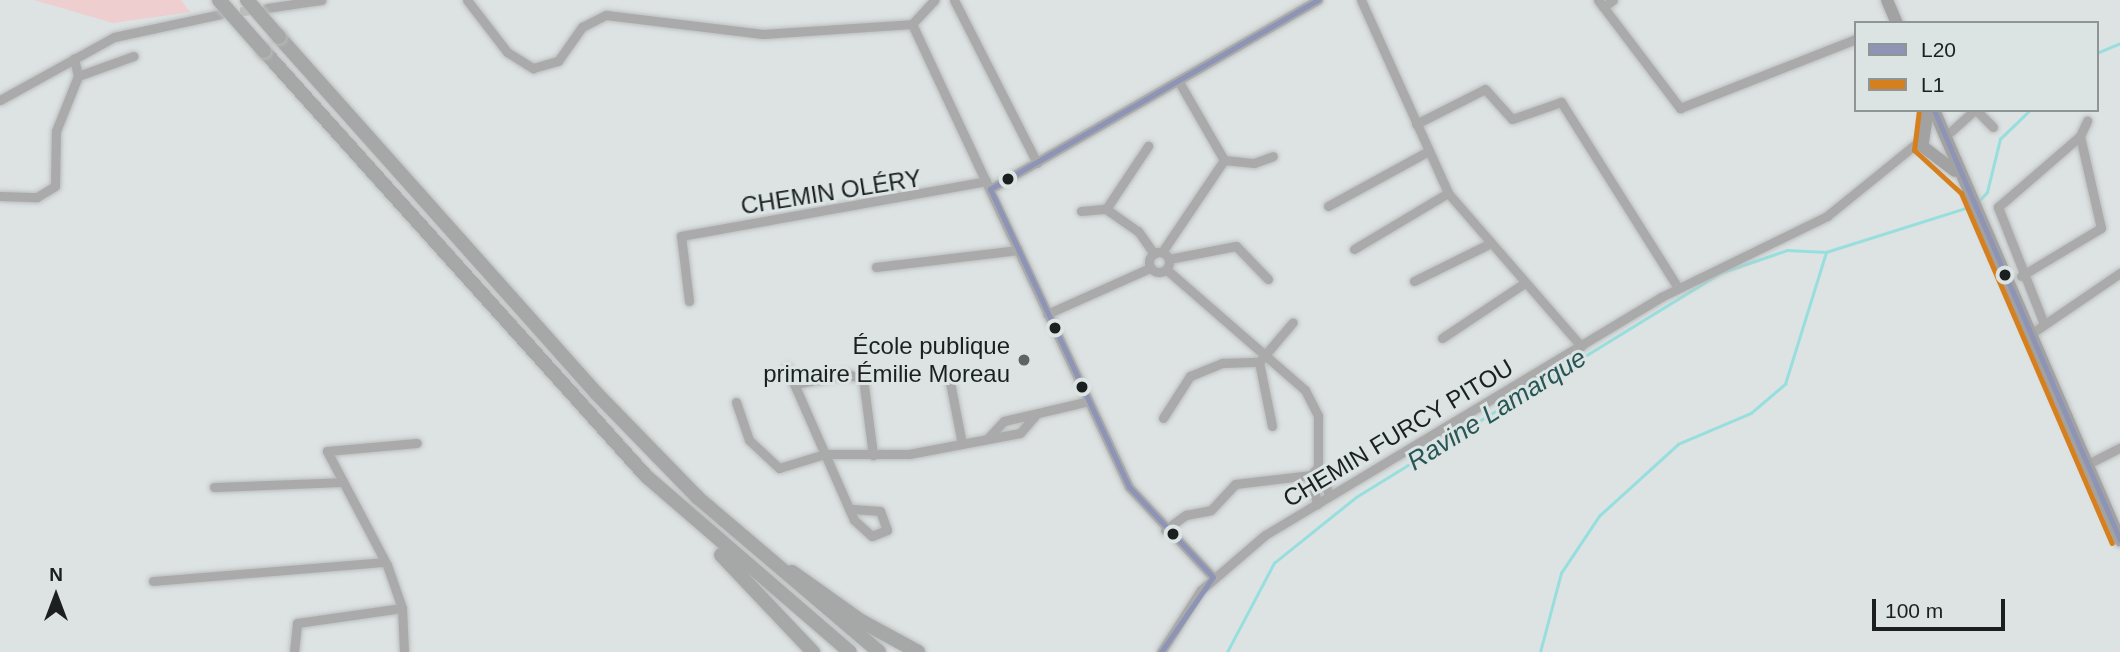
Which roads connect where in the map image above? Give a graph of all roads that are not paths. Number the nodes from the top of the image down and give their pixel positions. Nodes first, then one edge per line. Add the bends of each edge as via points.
1 (247, 0) edge
2 (321, 0) edge
3 (467, 0) edge
4 (934, 0) edge
5 (954, 0) edge
6 (1318, 0) edge
7 (1361, 0) edge
8 (1613, 0) edge
9 (1887, 0) edge
10 (1601, 3) edge
11 (220, 7) edge
12 (267, 8) tunnel mouth
13 (1896, 21) edge
14 (912, 24) junction
15 (1854, 40) edge
16 (134, 56) dead end
17 (74, 58) junction
18 (78, 76) junction
19 (1179, 82) junction
20 (0, 100) edge
21 (1928, 112) edge
22 (1935, 112) edge
23 (1973, 112) edge
24 (1977, 112) edge
25 (2087, 121) dead end
26 (1416, 124) junction
27 (1993, 127) dead end
28 (1923, 135) junction
29 (1946, 136) junction
30 (2080, 136) junction
31 (1148, 146) dead end
32 (1425, 153) junction
33 (1932, 154) junction
34 (1273, 156) dead end
35 (1905, 157) junction
36 (1224, 160) junction
37 (1037, 163) junction
38 (1961, 176) junction
39 (988, 185) junction
40 (1448, 193) junction
41 (0, 196) edge
42 (1328, 206) dead end
43 (1106, 209) junction
44 (1081, 211) dead end
45 (2006, 237) junction
46 (1992, 243) junction
47 (1487, 245) junction
48 (1354, 249) dead end
49 (1018, 250) junction
50 (1162, 255) junction
51 (876, 267) dead end
52 (1150, 268) junction
53 (1167, 270) junction
54 (2120, 273) edge
55 (2021, 276) junction
56 (1268, 279) dead end
57 (1414, 281) dead end
58 (1523, 284) junction
59 (1678, 288) junction
60 (2029, 294) junction
61 (689, 301) dead end
62 (2017, 301) junction
63 (1046, 314) junction
64 (1293, 322) dead end
65 (2044, 324) junction
66 (2032, 333) junction
67 (1442, 338) dead end
68 (1581, 346) junction
69 (1266, 354) junction
70 (1259, 362) junction
71 (787, 368) dead end
72 (949, 377) dead end
73 (795, 384) junction
74 (1089, 401) junction
75 (736, 402) dead end
76 (1035, 416) junction
77 (1163, 418) dead end
78 (1272, 426) dead end
79 (987, 439) junction
80 (417, 443) dead end
81 (962, 444) junction
82 (2120, 448) edge
83 (825, 454) junction
84 (873, 455) junction
85 (2088, 464) junction
86 (1318, 467) junction
87 (1311, 475) junction
88 (646, 476) junction
89 (344, 482) junction
90 (214, 487) dead end
91 (1330, 496) junction
92 (697, 497) junction
93 (1317, 504) junction
94 (849, 509) dead end
95 (1165, 530) junction
96 (2120, 540) edge
97 (384, 562) junction
98 (1213, 578) junction
99 (153, 581) dead end
100 (402, 608) junction
101 (294, 652) edge
102 (404, 652) edge
103 (813, 652) edge
104 (850, 652) edge
105 (879, 652) edge
106 (918, 652) edge
107 (1161, 652) edge

1 - 92 highway, bridge via 597,394
2 - 12 street
3 - 14 street via 507,52 533,68 558,61 582,27 606,15 763,34
4 - 14 street
5 - 37 street
6 - 19 street, CHEMIN OLÉRY
7 - 26 street
8 - 10 street
9 - 13 main road
10 - 15 street via 1680,108
11 - 17 street via 114,37
11 - 88 highway, bridge
14 - 39 street
16 - 18 street
17 - 18 street
17 - 20 street
18 - 41 street via 56,131 52,191
19 - 36 street
19 - 37 street, CHEMIN OLÉRY
21 - 28 main road
22 - 29 main road
23 - 29 street
24 - 27 street
25 - 30 street
26 - 32 street
26 - 59 street via 1485,89 1512,118 1561,102
28 - 29 main road
28 - 33 main road
28 - 35 street, CHEMIN FURCY PITOU
29 - 33 main road
29 - 38 main road
30 - 45 street via 2001,199 1998,214
30 - 55 street via 2101,228
31 - 43 street
32 - 40 street
32 - 42 street
33 - 35 street, CHEMIN FURCY PITOU
33 - 38 main road
34 - 36 street via 1254,163
35 - 59 street, CHEMIN FURCY PITOU via 1818,222
36 - 50 street
37 - 39 street, CHEMIN OLÉRY
38 - 46 main road
39 - 49 street
39 - 61 street, CHEMIN OLÉRY via 681,236
40 - 47 street
40 - 48 street
43 - 44 street
43 - 50 street
45 - 46 street
45 - 55 street
46 - 62 main road
47 - 57 street
47 - 58 street
49 - 51 street
49 - 63 street
50 - 52 street
50 - 53 street
50 - 56 street via 1236,246
52 - 53 street
52 - 63 street
53 - 69 street
54 - 65 street
55 - 60 street
58 - 67 street
58 - 68 street
59 - 68 street, CHEMIN FURCY PITOU
60 - 62 street
60 - 65 street
62 - 66 main road
63 - 74 street
64 - 69 street
65 - 66 street
66 - 85 main road
68 - 91 street, CHEMIN FURCY PITOU
69 - 70 street
69 - 86 street via 1311,399 1320,429
70 - 77 street via 1222,363 1190,376
70 - 78 street
71 - 73 street
72 - 81 street
73 - 83 street
73 - 84 street via 844,374 863,378
74 - 76 street
74 - 95 street via 1129,487
75 - 83 street via 748,440 772,467
76 - 79 street via 1004,421
76 - 79 street via 1026,430
79 - 81 street
80 - 89 street via 327,451
81 - 84 street
82 - 85 street
83 - 84 street
83 - 94 street
85 - 96 main road
86 - 87 street
86 - 91 street
87 - 93 street
87 - 95 street via 1235,484 1211,510 1186,514
88 - 103 highway
88 - 104 highway
89 - 90 street
89 - 97 street
91 - 93 street, CHEMIN FURCY PITOU
92 - 105 highway
92 - 106 highway via 822,595
93 - 98 street, CHEMIN FURCY PITOU via 1235,556
95 - 98 street
97 - 99 street
97 - 100 street
98 - 107 street, CHEMIN FURCY PITOU
100 - 101 street via 297,623
100 - 102 street

